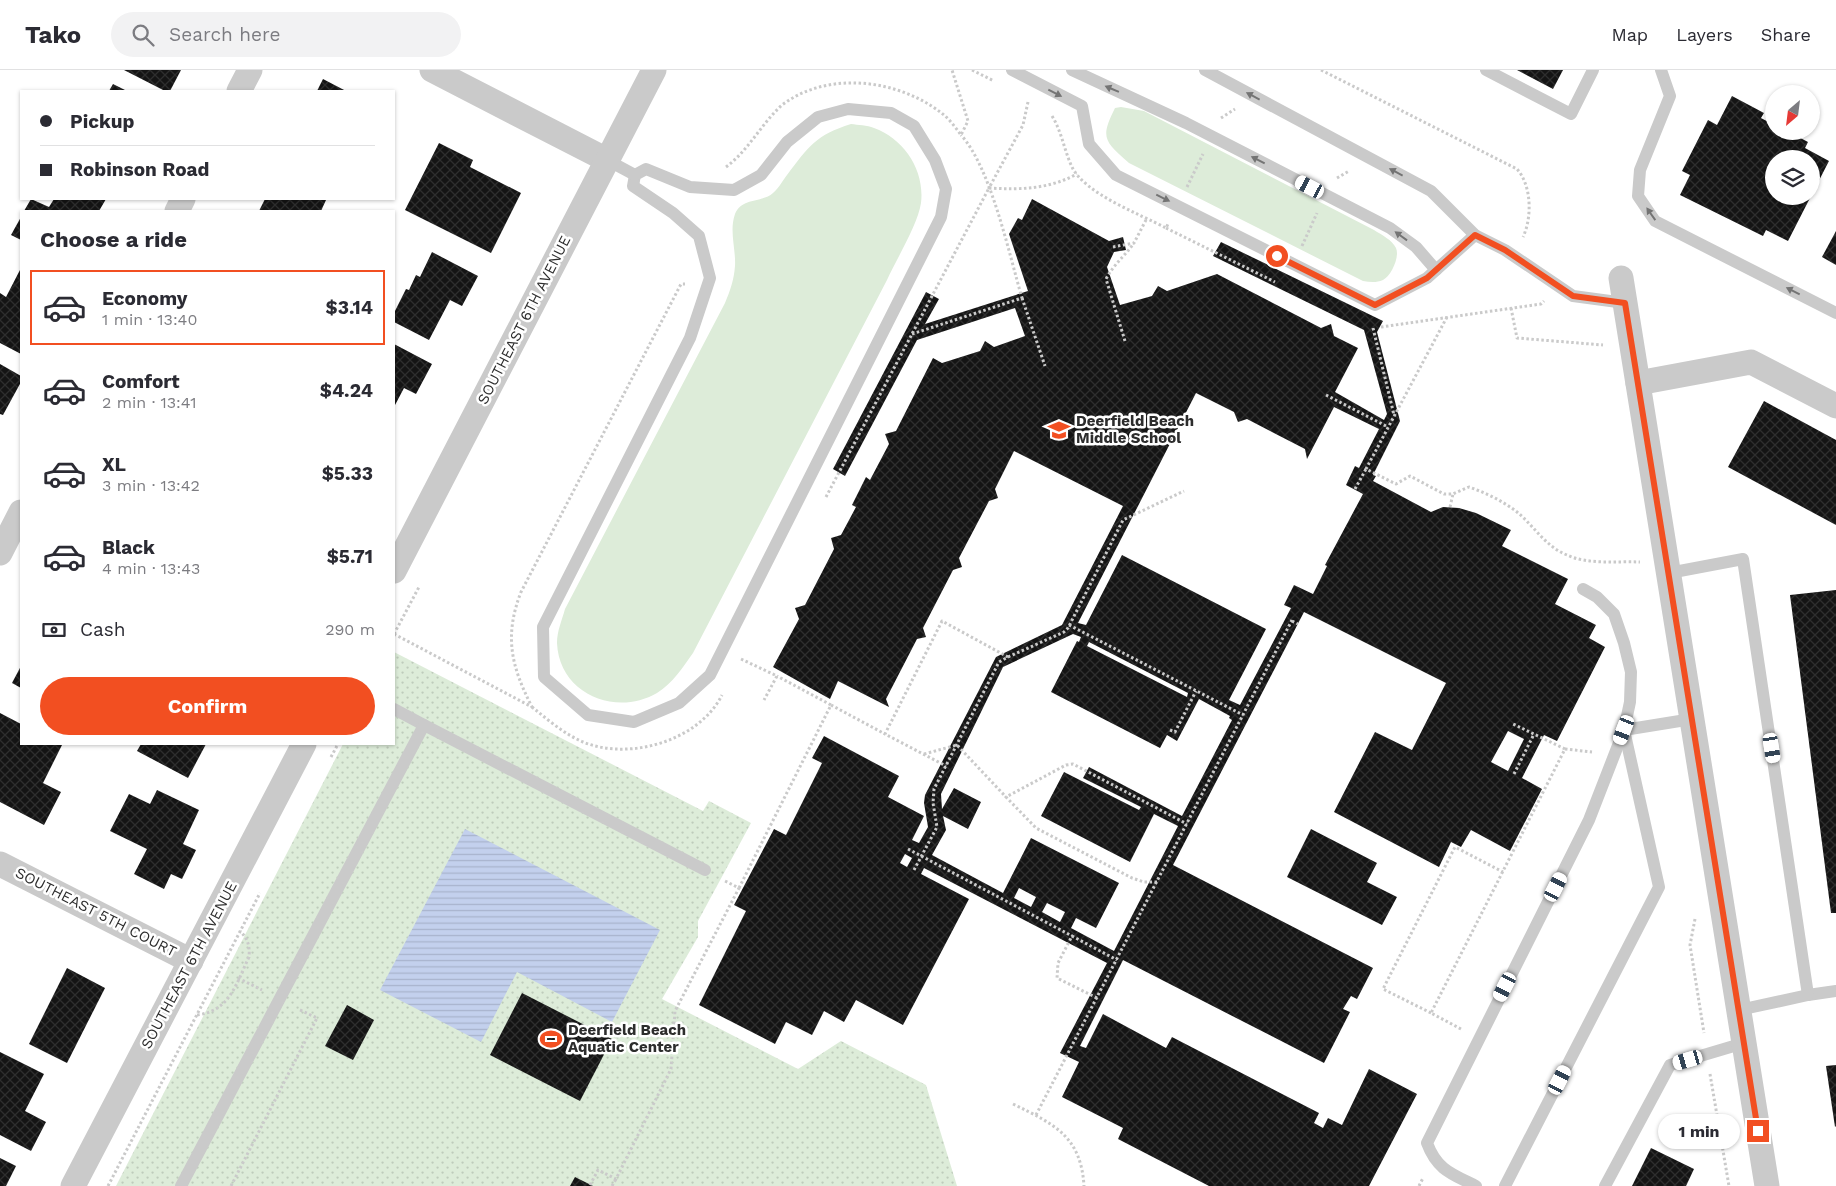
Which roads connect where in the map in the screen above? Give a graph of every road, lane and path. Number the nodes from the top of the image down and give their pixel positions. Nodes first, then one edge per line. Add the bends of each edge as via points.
1 (250, 70) edge
2 (432, 70) edge
3 (654, 70) edge
4 (1012, 70) edge
5 (1072, 70) edge
6 (1205, 70) edge
7 (1321, 70) edge
8 (1486, 70) edge
9 (1593, 70) edge
10 (1661, 70) edge
11 (239, 90) edge
12 (1028, 100) dead end
13 (961, 135) dead end
14 (607, 160) junction
15 (1077, 174) dead end
16 (635, 175) junction
17 (989, 188) junction
18 (1147, 218) dead end
19 (1475, 235) junction
20 (1134, 243) junction
21 (1113, 247) dead end
22 (1515, 256) junction
23 (1436, 270) junction
24 (1621, 278) dead end
25 (681, 284) dead end
26 (1556, 284) junction
27 (1022, 298) junction
28 (1625, 303) junction
29 (1511, 308) junction
30 (1836, 313) edge
31 (1447, 317) junction
32 (1365, 324) dead end
33 (1373, 328) junction
34 (912, 334) dead end
35 (1125, 341) dead end
36 (1609, 346) dead end
37 (1045, 366) dead end
38 (1638, 383) junction
39 (1326, 395) dead end
40 (1836, 406) edge
41 (1394, 416) junction
42 (1388, 427) junction
43 (1366, 469) junction
44 (1355, 489) dead end
45 (1184, 491) dead end
46 (1453, 494) junction
47 (1450, 507) dead end
48 (20, 514) edge
49 (0, 553) edge
50 (1584, 560) dead end
51 (395, 569) edge
52 (1669, 573) junction
53 (1583, 589) dead end
54 (1298, 624) dead end
55 (1069, 625) junction
56 (395, 635) edge
57 (1008, 657) junction
58 (741, 659) dead end
59 (777, 676) junction
60 (1196, 691) junction
61 (764, 700) dead end
62 (831, 705) junction
63 (395, 710) edge
64 (1243, 715) junction
65 (1692, 719) junction
66 (1512, 723) dead end
67 (424, 725) junction
68 (1170, 730) dead end
69 (1624, 730) junction
70 (885, 734) junction
71 (1534, 734) junction
72 (303, 745) edge
73 (337, 745) edge
74 (957, 745) junction
75 (1565, 749) junction
76 (924, 754) junction
77 (1614, 755) junction
78 (329, 761) dead end
79 (946, 766) junction
80 (1514, 774) dead end
81 (1006, 797) junction
82 (1187, 824) junction
83 (908, 848) dead end
84 (922, 856) junction
85 (0, 864) edge
86 (705, 870) joint
87 (914, 870) dead end
88 (1503, 872) junction
89 (1157, 882) junction
90 (262, 888) dead end
91 (739, 888) junction
92 (240, 931) junction
93 (1072, 936) junction
94 (1116, 960) junction
95 (191, 961) junction
96 (1836, 991) edge
97 (1808, 995) junction
98 (1097, 998) junction
99 (279, 1000) junction
100 (1739, 1010) junction
101 (1431, 1013) junction
102 (197, 1015) junction
103 (1480, 1038) junction
104 (1744, 1043) junction
105 (1013, 1104) dead end
106 (1036, 1115) junction
107 (616, 1179) junction
108 (590, 1184) dead end
109 (73, 1186) edge
110 (108, 1186) edge
111 (181, 1186) edge
112 (231, 1186) edge
113 (612, 1186) edge
114 (1084, 1186) edge
115 (1476, 1186) edge
116 (1505, 1186) edge
117 (1605, 1186) edge
118 (1767, 1186) edge

1 - 11 street
2 - 14 street
3 - 14 street, SOUTHEAST 6TH AVENUE
4 -> 23 lane via 1082,106 1089,144 1116,175 1375,305
23 -> 5 lane via 1416,247 1390,228 1186,122
19 -> 6 lane via 1431,191
7 - 22 path via 1517,169 1525,178 1528,190 1528,226
8 - 9 lane via 1571,114
30 -> 10 lane via 1655,221 1638,196 1640,170 1670,96
12 - 17 path via 1023,125
13 - 17 path via 979,162
14 - 16 lane
14 - 51 street, SOUTHEAST 6TH AVENUE
15 - 17 path via 1060,183 1038,188
16 - 16 lane via 634,186 699,236 710,278 690,338 543,627 544,677 588,715 634,722 679,703 710,675 941,217 946,189 935,160 914,126 891,113 848,109 818,117 787,142 761,175 734,190 690,187 646,169
17 - 27 path
18 - 20 path
19 - 22 lane
19 - 23 lane
20 - 21 path
20 - 35 path via 1114,264 1106,279
22 - 26 lane
24 - 28 street
25 - 56 path via 513,612 513,661 532,707
26 - 28 lane via 1573,296
26 - 29 path via 1541,304
27 - 34 path
27 - 37 path
28 - 38 street
29 - 31 path
29 - 36 path via 1517,338
31 - 33 path
31 - 41 path
32 - 33 path
33 - 41 path
38 - 40 street via 1751,362
38 - 52 street
39 - 42 path
41 - 42 path
42 - 43 path
43 - 44 path
43 - 46 path via 1396,484 1410,476 1444,494
45 - 55 path via 1123,520
46 - 47 path
46 - 50 path via 1469,487 1482,492 1517,512 1560,551
48 - 49 street
52 - 65 street
52 - 97 lane via 1743,559
53 - 69 lane via 1597,597 1614,614 1624,643 1631,672 1630,702
54 - 64 path via 1292,620
55 - 57 path via 1064,632
55 - 60 path
57 - 70 path via 942,621
57 - 74 path via 999,662
58 - 59 path
59 - 61 path
59 - 62 path
60 - 64 path
60 - 68 path via 1175,732
62 - 70 path
62 - 91 path
63 - 67 lane
64 - 82 path
65 - 69 lane
65 - 100 street
66 - 71 path
67 - 86 lane
67 - 99 lane
69 - 77 lane
69 - 116 lane via 1659,887
70 - 76 path
71 - 75 path
71 - 80 path
72 - 95 street, SOUTHEAST 6TH AVENUE
73 - 78 path
74 - 76 path
74 - 79 path
74 - 81 path
75 - 77 path
75 - 88 path
76 - 79 path
77 - 103 lane via 1589,820
79 - 84 path via 932,796 936,827
81 - 82 path via 1073,764
81 - 89 path via 1036,828 1132,878
82 - 89 path
83 - 84 path
84 - 87 path
84 - 93 path
85 - 95 street, SOUTHEAST 5TH COURT
86 - 91 path
88 - 101 path
88 - 101 path via 1455,847 1383,989
89 - 94 path
90 - 92 path
91 - 107 path via 674,1010 671,1069
92 - 102 path
92 - 102 path via 247,938 250,949 234,987 219,1009
93 - 94 path
93 - 98 path via 1058,963 1057,978
94 - 98 path
95 - 109 street, SOUTHEAST 6TH AVENUE
96 - 97 lane
97 - 100 lane
98 - 106 path
99 - 111 lane
99 - 112 path via 317,1018
100 - 104 street
101 - 103 path
102 - 110 path
103 - 115 lane via 1427,1143 1433,1158 1446,1171
104 - 117 lane via 1670,1065
104 - 118 street
105 - 106 path
106 - 114 path via 1068,1138 1080,1160
107 - 108 path via 598,1170
107 - 113 path

